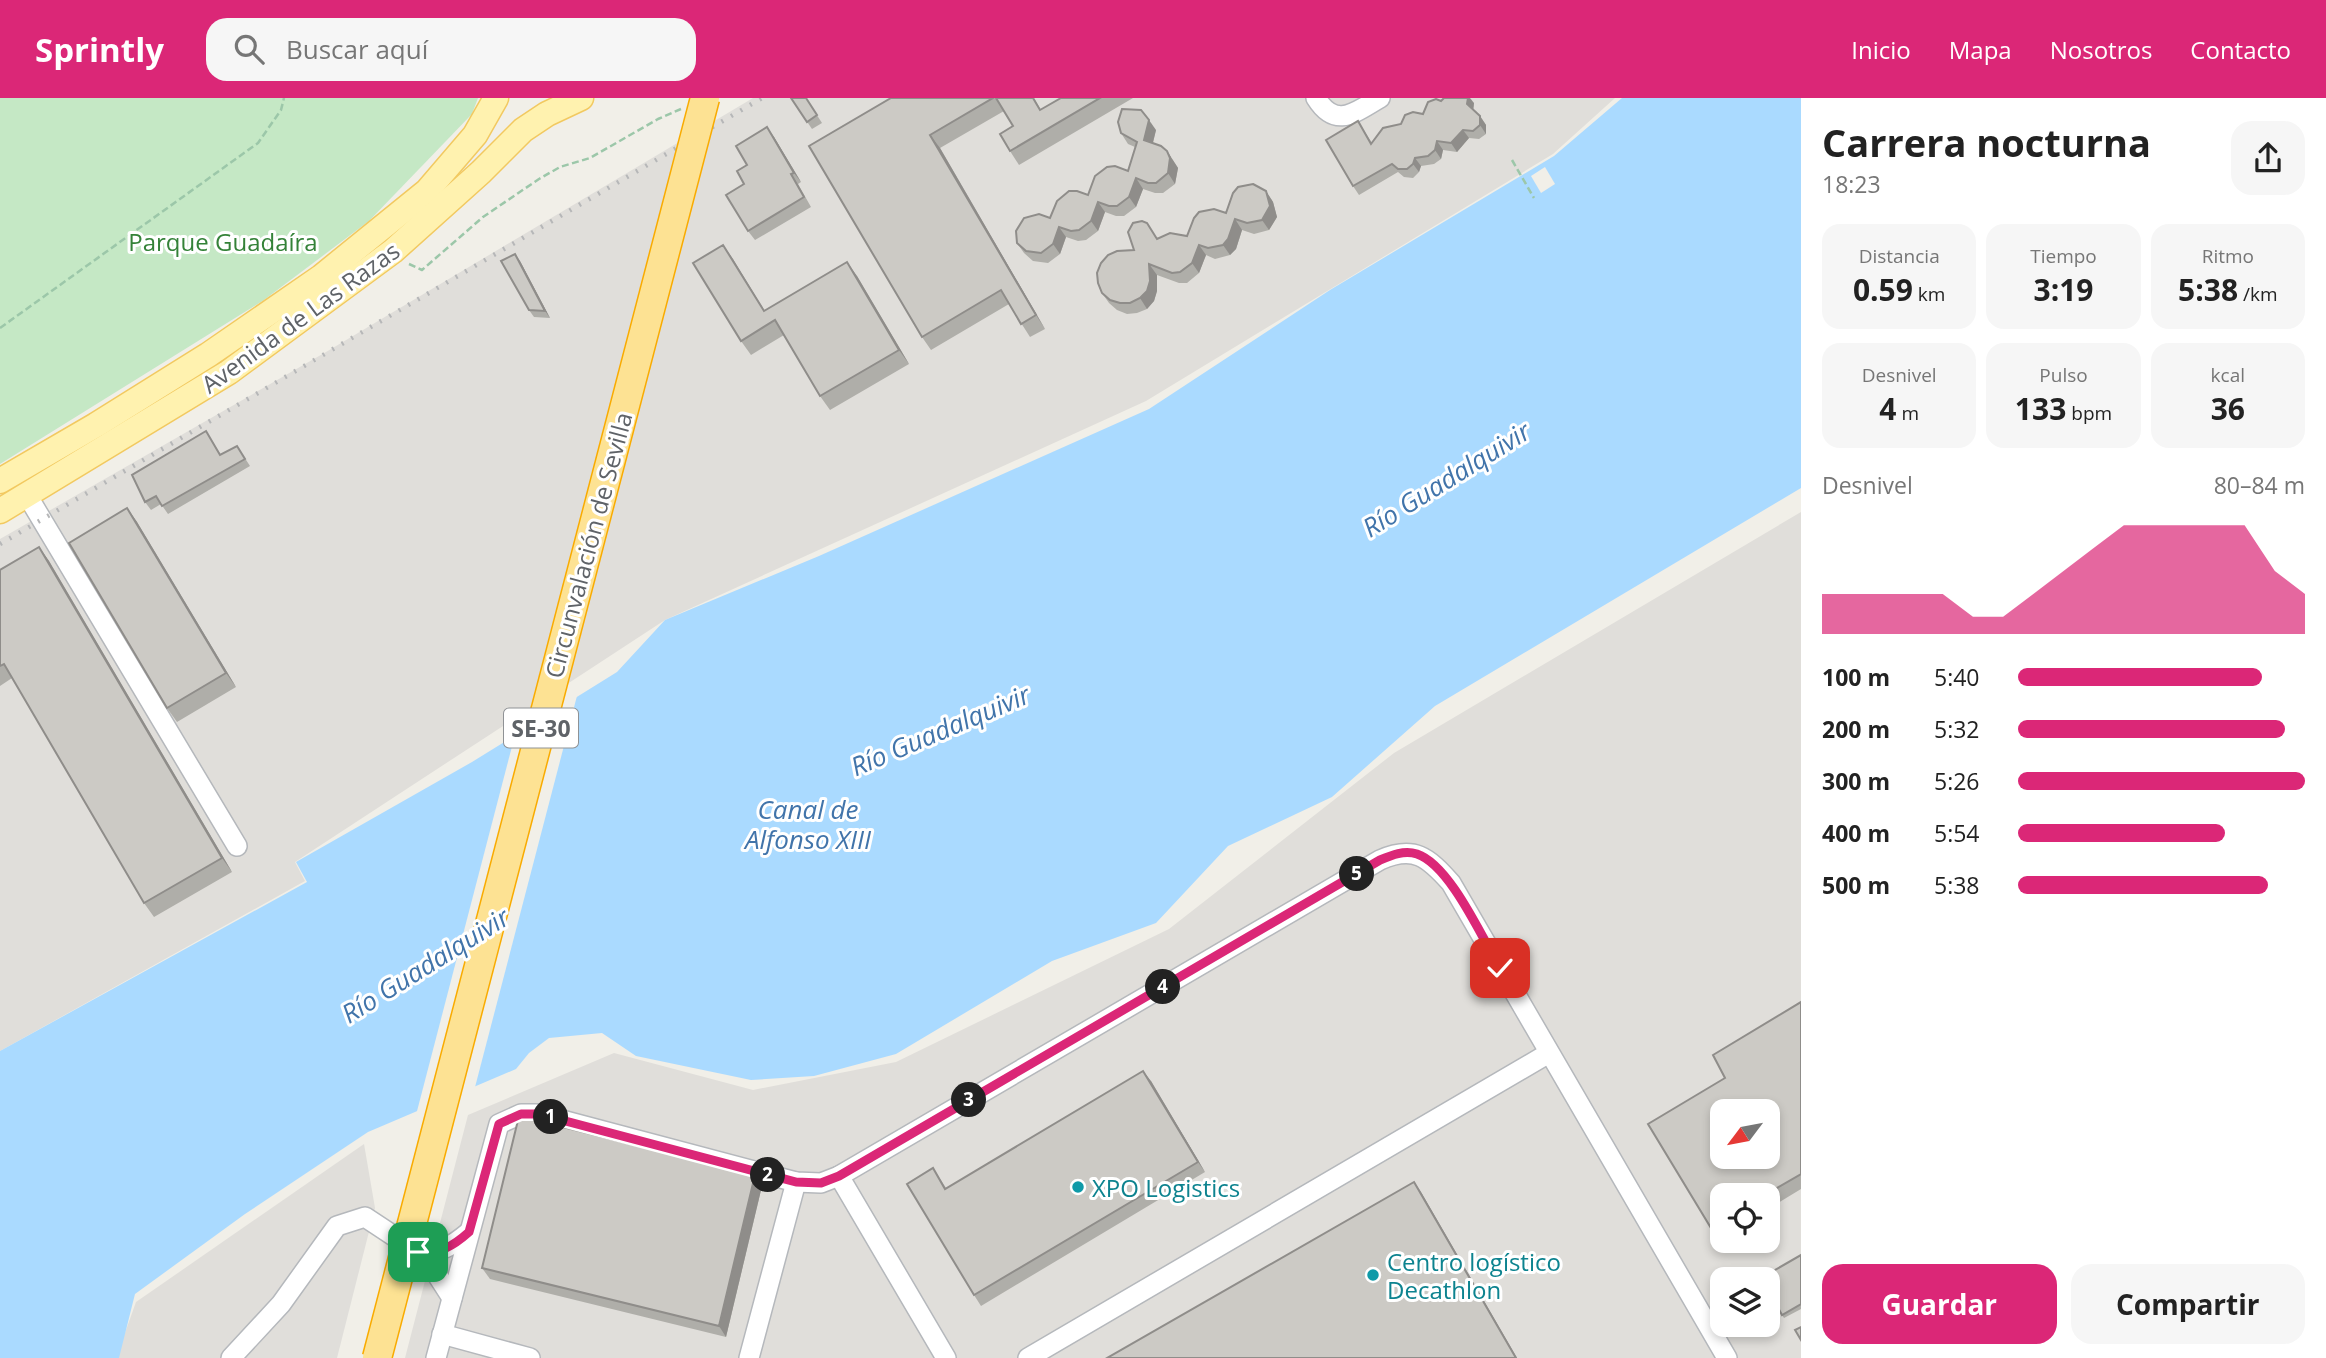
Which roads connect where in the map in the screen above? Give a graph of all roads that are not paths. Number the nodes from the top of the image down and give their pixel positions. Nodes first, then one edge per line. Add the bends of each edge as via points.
1 (496, 98) edge
2 (581, 98) edge
3 (595, 98) edge
4 (1316, 98) edge
5 (1380, 98) edge
6 (694, 103) edge
7 (0, 481) edge
8 (27, 495) junction
9 (0, 511) edge
10 (237, 846) dead end
11 (1549, 1053) junction
12 (839, 1176) junction
13 (796, 1182) junction
14 (469, 1232) junction
15 (418, 1252) junction
16 (452, 1298) junction
17 (442, 1334) junction
18 (231, 1358) edge
19 (377, 1358) edge
20 (436, 1358) edge
21 (530, 1358) edge
22 (749, 1358) edge
23 (946, 1358) edge
24 (1028, 1358) edge
25 (1727, 1358) edge

1 - 7 main road, Avenida de Las Razas via 475,135 427,191 321,277 197,362
2 - 3 main road
2 - 8 main road, Avenida de Las Razas via 523,130 393,251 229,372
4 - 5 street via 1330,114 1344,117
6 - 19 highway, Circunvalación de Sevilla / SE-30, bridge
8 - 9 main road, Avenida de Las Razas
8 - 10 street
11 - 12 street via 1451,883 1416,853 1397,853
11 - 24 street
11 - 25 street
12 - 13 street via 821,1183
12 - 23 street
13 - 14 street via 539,1114 521,1114 499,1124
13 - 22 street
14 - 15 street via 438,1252
14 - 16 street
15 - 16 street
15 - 18 street via 365,1217 337,1226 281,1304
16 - 17 street
17 - 20 street
17 - 21 street

